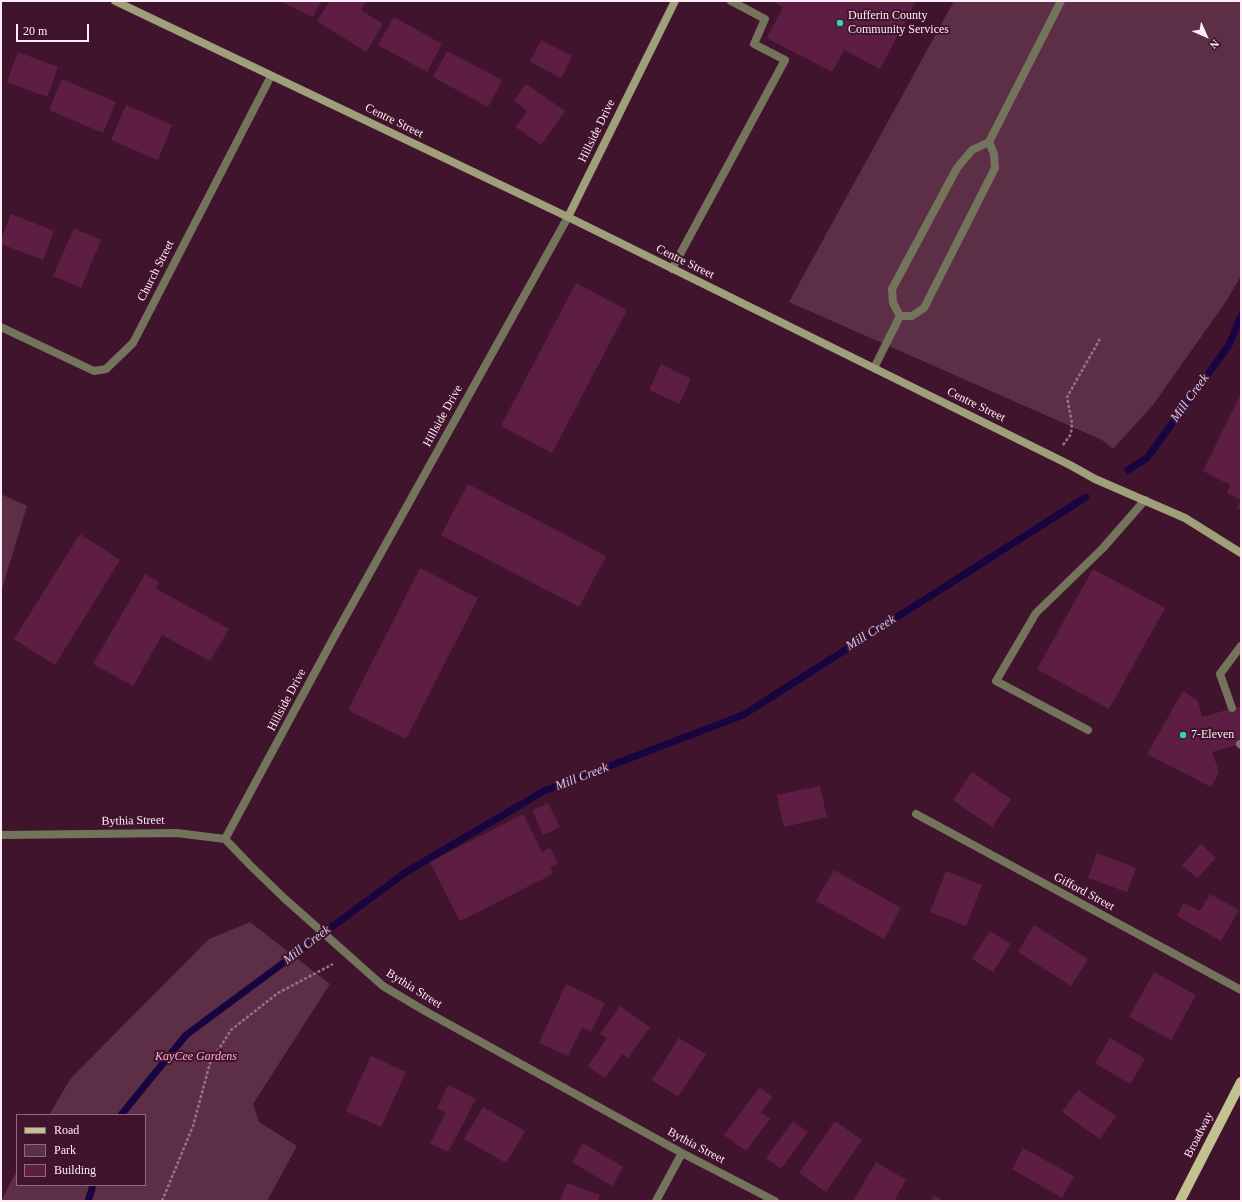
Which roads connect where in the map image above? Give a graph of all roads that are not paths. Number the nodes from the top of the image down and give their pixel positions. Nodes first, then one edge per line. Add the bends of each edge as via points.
1 (115, 1) edge
2 (675, 1) edge
3 (731, 1) edge
4 (1061, 1) edge
5 (271, 76) junction
6 (989, 142) junction
7 (568, 217) junction
8 (672, 269) junction
9 (900, 316) junction
10 (1, 327) edge
11 (874, 368) junction
12 (1145, 500) junction
13 (1241, 553) edge
14 (1241, 646) edge
15 (1232, 708) dead end
16 (1088, 730) dead end
17 (916, 814) dead end
18 (1, 835) edge
19 (225, 839) junction
20 (1241, 990) edge
21 (1241, 1082) edge
22 (682, 1153) junction
23 (656, 1201) edge
24 (775, 1201) edge
25 (1180, 1201) edge

1 - 5 street, Centre Street
2 - 7 street, Hillside Drive
3 - 8 street via 765,19 754,44 785,60
4 - 6 street
5 - 7 street, Centre Street
5 - 10 street, Church Street via 132,343 106,369 94,371
6 - 9 street via 972,150 957,168 892,289 893,303
6 - 9 street via 994,154 995,168 924,308 912,316
7 - 8 street, Centre Street
7 - 19 street, Hillside Drive via 333,639
8 - 11 street, Centre Street
9 - 11 street
11 - 12 street, Centre Street via 1095,479
12 - 13 street, Centre Street via 1185,518
12 - 16 street via 1103,548 1036,613 996,681
14 - 15 street via 1220,674
17 - 20 street, Gifford Street
18 - 19 street, Bythia Street via 177,833
19 - 22 street, Bythia Street via 284,898 383,986
21 - 25 main road, Broadway
22 - 23 street
22 - 24 street, Bythia Street

